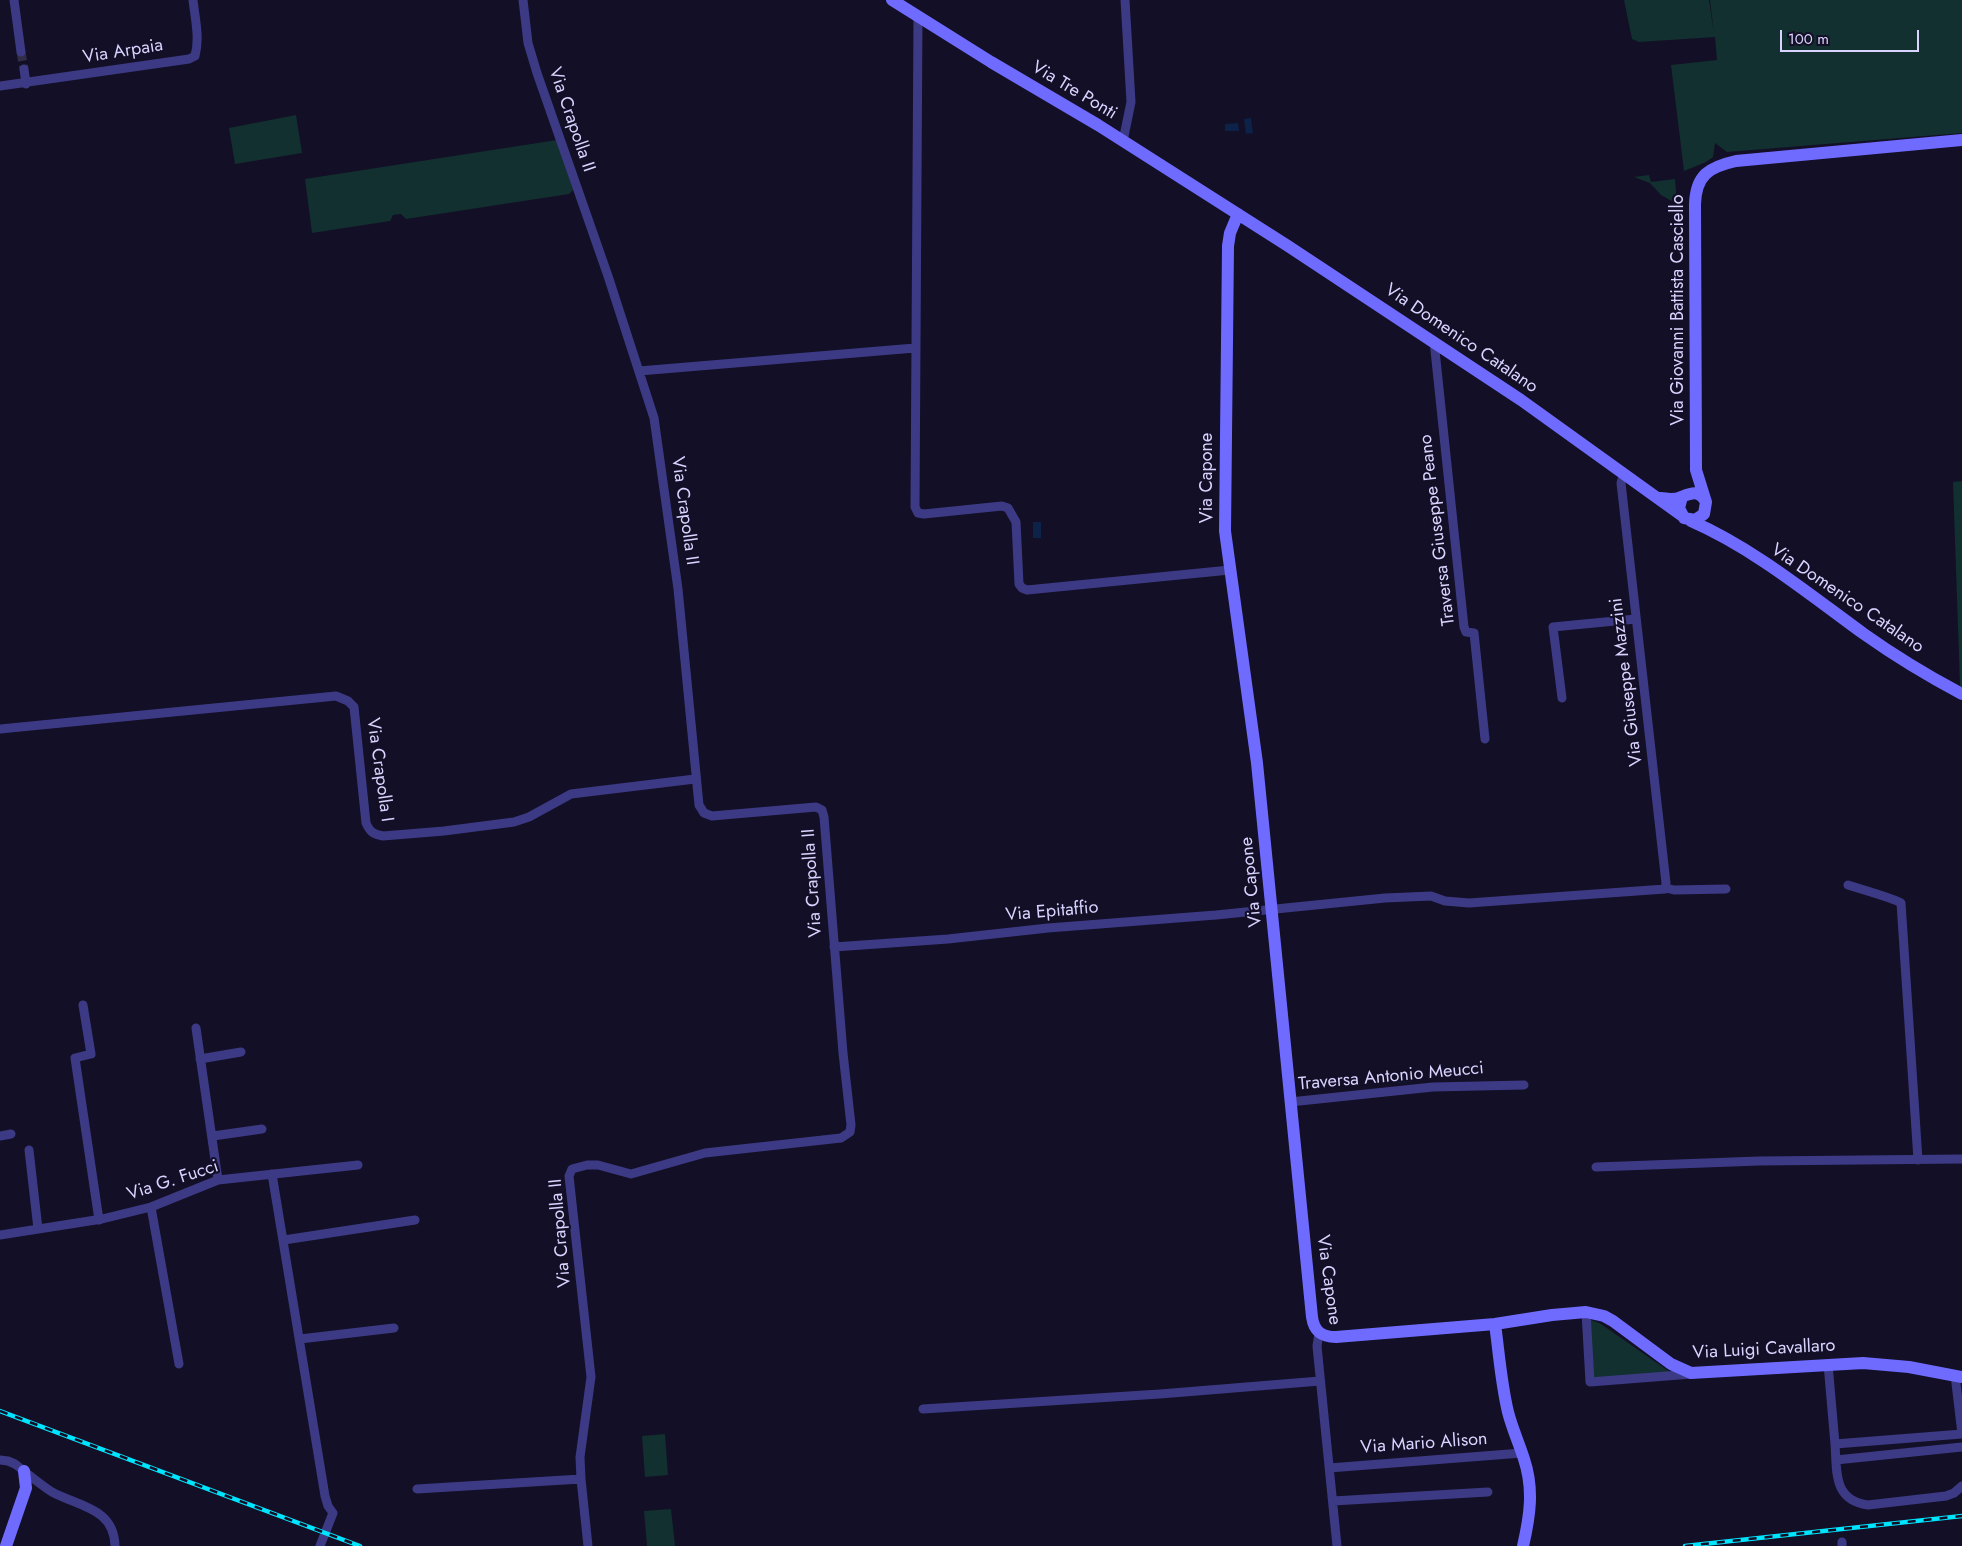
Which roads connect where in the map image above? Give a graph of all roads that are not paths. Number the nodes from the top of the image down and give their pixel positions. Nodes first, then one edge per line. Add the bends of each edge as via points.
1 (14, 0) edge
2 (193, 0) edge
3 (523, 0) edge
4 (892, 0) edge
5 (1125, 0) edge
6 (918, 17) junction
7 (21, 52) tunnel mouth
8 (24, 68) tunnel mouth
9 (26, 84) junction
10 (0, 86) edge
11 (1962, 140) edge
12 (1123, 141) junction
13 (1238, 214) junction
14 (1434, 341) junction
15 (915, 348) junction
16 (639, 371) junction
17 (1696, 470) junction
18 (1624, 473) junction
19 (1683, 496) junction
20 (1660, 498) junction
21 (1706, 506) junction
22 (1686, 518) junction
23 (1715, 531) junction
24 (1230, 570) junction
25 (1636, 619) junction
26 (1962, 694) edge
27 (1562, 698) dead end
28 (0, 729) edge
29 (1485, 739) dead end
30 (695, 779) junction
31 (1848, 885) dead end
32 (1666, 888) junction
33 (1726, 889) dead end
34 (1272, 910) junction
35 (834, 947) junction
36 (83, 1005) dead end
37 (196, 1028) dead end
38 (241, 1052) dead end
39 (200, 1059) junction
40 (1524, 1085) dead end
41 (1290, 1102) junction
42 (262, 1129) dead end
43 (11, 1134) dead end
44 (0, 1136) edge
45 (213, 1136) junction
46 (29, 1150) dead end
47 (1962, 1159) edge
48 (1918, 1160) junction
49 (358, 1165) dead end
50 (1596, 1166) dead end
51 (272, 1174) junction
52 (218, 1180) junction
53 (151, 1207) junction
54 (99, 1220) junction
55 (415, 1220) dead end
56 (38, 1229) junction
57 (0, 1235) edge
58 (284, 1240) junction
59 (1586, 1312) junction
60 (1496, 1324) junction
61 (394, 1328) dead end
62 (1318, 1333) junction
63 (300, 1340) junction
64 (180, 1364) dead end
65 (1828, 1364) junction
66 (1698, 1374) junction
67 (1958, 1376) edge
68 (1320, 1381) junction
69 (923, 1409) dead end
70 (1962, 1436) edge
71 (1835, 1444) junction
72 (1962, 1447) edge
73 (1522, 1453) junction
74 (1, 1460) edge
75 (1836, 1460) junction
76 (1329, 1468) junction
77 (24, 1471) junction
78 (581, 1479) junction
79 (1962, 1486) edge
80 (417, 1489) dead end
81 (1488, 1492) dead end
82 (1333, 1501) junction
83 (4, 1544) edge
84 (115, 1546) edge
85 (320, 1546) edge
86 (588, 1546) edge
87 (1337, 1546) edge
88 (1523, 1546) edge

1 - 7 street
2 - 9 street, Via Arpaia via 197,39 195,56
3 - 16 street, Via Crapolla II via 528,43 537,73
4 - 6 street, Via Tre Ponti
5 - 12 street via 1131,102
6 - 12 street, Via Tre Ponti
6 - 15 street
8 - 9 street
9 - 10 street, Via Arpaia
11 - 17 street, Via Giovanni Battista Casciello via 1749,159 1721,164 1702,177 1697,184 1695,204
12 - 13 street, Via Tre Ponti
13 - 14 street, Via Domenico Catalano
13 - 24 street, Via Capone via 1228,246 1224,482
14 - 18 street, Via Domenico Catalano
14 - 29 street, Traversa Giuseppe Peano via 1464,627 1466,632 1474,634
15 - 16 street
15 - 24 street via 915,507 918,513 924,514 1008,508 1016,522 1019,584 1022,588
16 - 30 street, Via Crapolla II via 654,418 660,456 678,589
17 - 19 street, Via Giovanni Battista Casciello
17 - 21 street, Via Giovanni Battista Casciello
18 - 20 street, Via Domenico Catalano
18 - 25 street, Via Giuseppe Mazzini via 1621,483
19 - 20 street
19 - 21 street via 1697,493
19 - 22 street via 1678,508
20 - 22 street, Via Domenico Catalano
21 - 22 street via 1702,517
21 - 23 street via 1709,522
22 - 23 street, Via Domenico Catalano
23 - 26 street, Via Domenico Catalano via 1886,649
24 - 34 street, Via Capone via 1251,710
25 - 27 street via 1553,627
25 - 32 street, Via Giuseppe Mazzini
28 - 30 street, Via Crapolla I via 336,696 354,707 366,823 369,831 382,836 514,822 571,794
30 - 35 street, Via Crapolla II via 699,805 704,813 712,816 816,807 822,810
31 - 48 street via 1901,903
32 - 33 street
32 - 34 street via 1469,903 1426,896
34 - 35 street, Via Epitaffio
34 - 41 street, Via Capone
35 - 78 street, Via Crapolla II via 851,1125 846,1136 705,1153 632,1174 598,1165 576,1167 570,1172 591,1377 580,1457
36 - 54 street via 91,1054 75,1058
37 - 39 street
38 - 39 street
39 - 45 street
40 - 41 street, Traversa Antonio Meucci via 1434,1087
41 - 62 street, Via Capone via 1312,1317
42 - 45 street
43 - 44 street
45 - 52 street
46 - 56 street
47 - 48 street
48 - 50 street
49 - 51 street, Via G. Fucci
51 - 52 street, Via G. Fucci
51 - 58 street
52 - 53 street, Via G. Fucci
53 - 54 street, Via G. Fucci
53 - 64 street
54 - 56 street, Via G. Fucci
55 - 58 street
56 - 57 street, Via G. Fucci
58 - 63 street
59 - 60 street, Via Luigi Cavallaro
59 - 66 street, Via Luigi Cavallaro via 1604,1316 1678,1369
59 - 66 street via 1590,1382
60 - 62 street, Via Luigi Cavallaro via 1336,1337
60 - 73 street via 1510,1423
61 - 63 street
62 - 68 street, Via Capone
63 - 85 street via 328,1506 333,1513
65 - 66 street, Via Luigi Cavallaro
65 - 67 street, Via Luigi Cavallaro via 1875,1363
65 - 71 street
67 - 70 street
68 - 69 street
68 - 76 street, Via Capone
70 - 71 street
71 - 75 street
72 - 75 street
73 - 76 street, Via Mario Alison
73 - 88 street via 1531,1499
74 - 77 street
75 - 79 street via 1843,1493 1858,1504 1946,1496
76 - 82 street, Via Capone
77 - 83 street via 26,1488
77 - 84 street via 50,1491 106,1520 113,1527
78 - 80 street
78 - 86 street, Via Crapolla II
81 - 82 street
82 - 87 street, Via Capone

